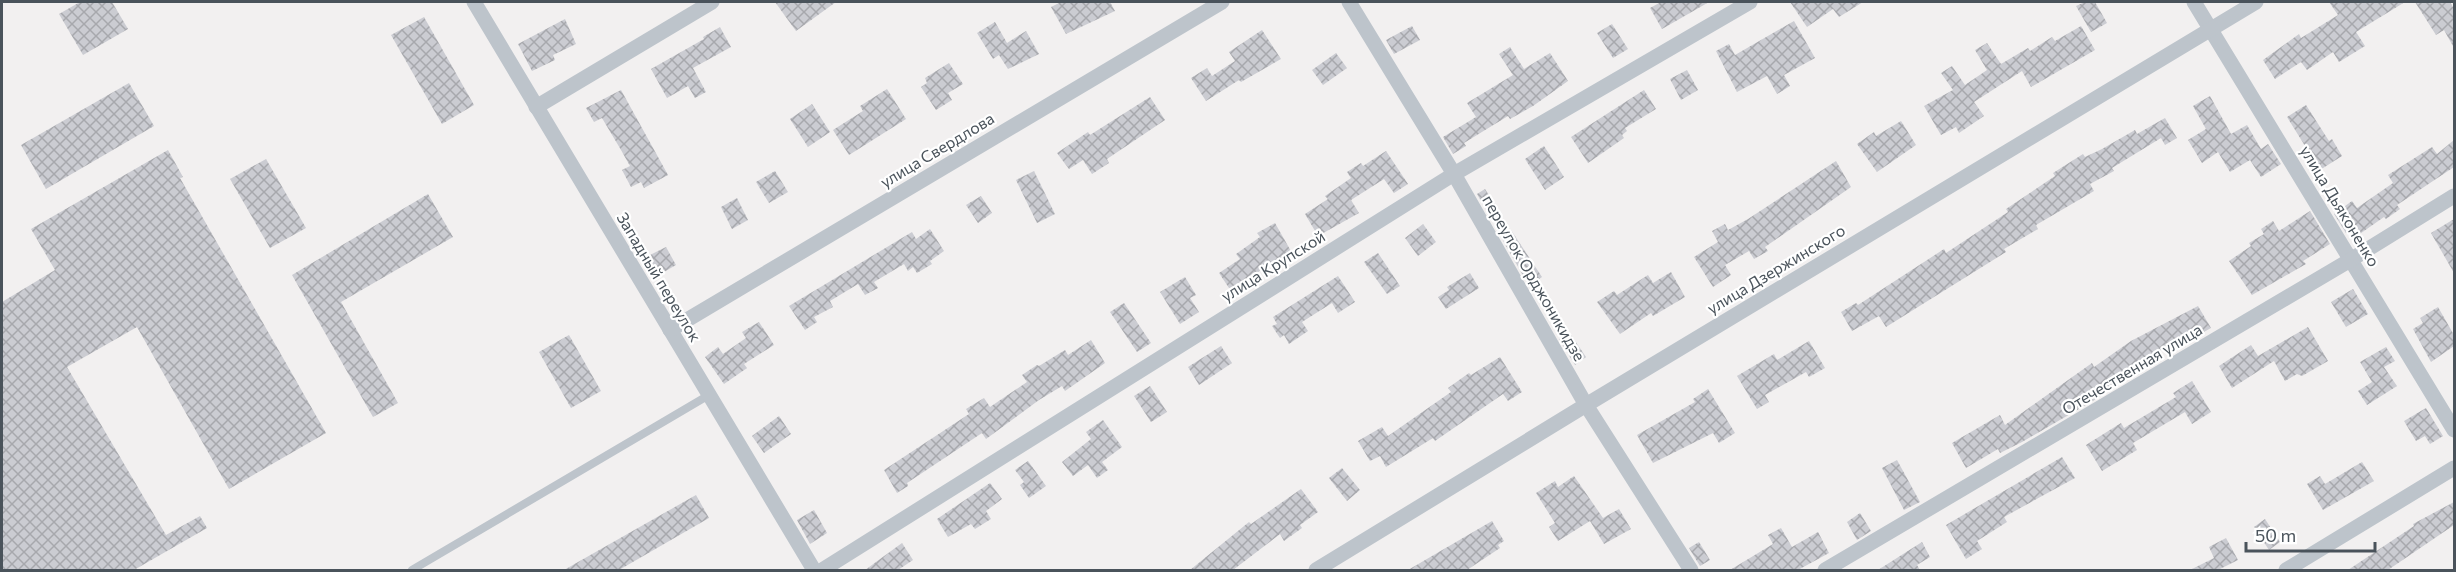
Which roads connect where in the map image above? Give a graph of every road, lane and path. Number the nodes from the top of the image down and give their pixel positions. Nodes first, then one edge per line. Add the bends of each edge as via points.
1 (474, 2) edge
2 (711, 2) edge
3 (1222, 2) edge
4 (1348, 2) edge
5 (1750, 2) edge
6 (2194, 2) edge
7 (2256, 2) edge
8 (2211, 29) junction
9 (536, 106) junction
10 (1454, 174) junction
11 (2454, 196) edge
12 (2352, 260) junction
13 (670, 330) junction
14 (709, 395) junction
15 (1586, 405) junction
16 (2454, 430) edge
17 (2454, 468) edge
18 (412, 570) edge
19 (814, 570) edge
20 (822, 570) edge
21 (1316, 570) edge
22 (1691, 570) edge
23 (1825, 570) edge
24 (2286, 570) edge

1 - 9 street, Западный переулок
2 - 9 street
3 - 13 street, улица Свердлова
4 - 10 street, переулок Орджоникидзе
5 - 10 street, улица Крупской
6 - 8 street, улица Дьяконенко
7 - 8 street, улица Дзержинского
8 - 12 street, улица Дьяконенко
8 - 15 street, улица Дзержинского
9 - 13 street, Западный переулок
10 - 15 street, переулок Орджоникидзе
10 - 20 street, улица Крупской
11 - 12 street, Отечественная улица
12 - 16 street, улица Дьяконенко
12 - 23 street, Отечественная улица
13 - 14 street, Западный переулок
14 - 18 lane
14 - 19 street, Западный переулок
15 - 21 street, улица Дзержинского
15 - 22 street, переулок Орджоникидзе
17 - 24 street

